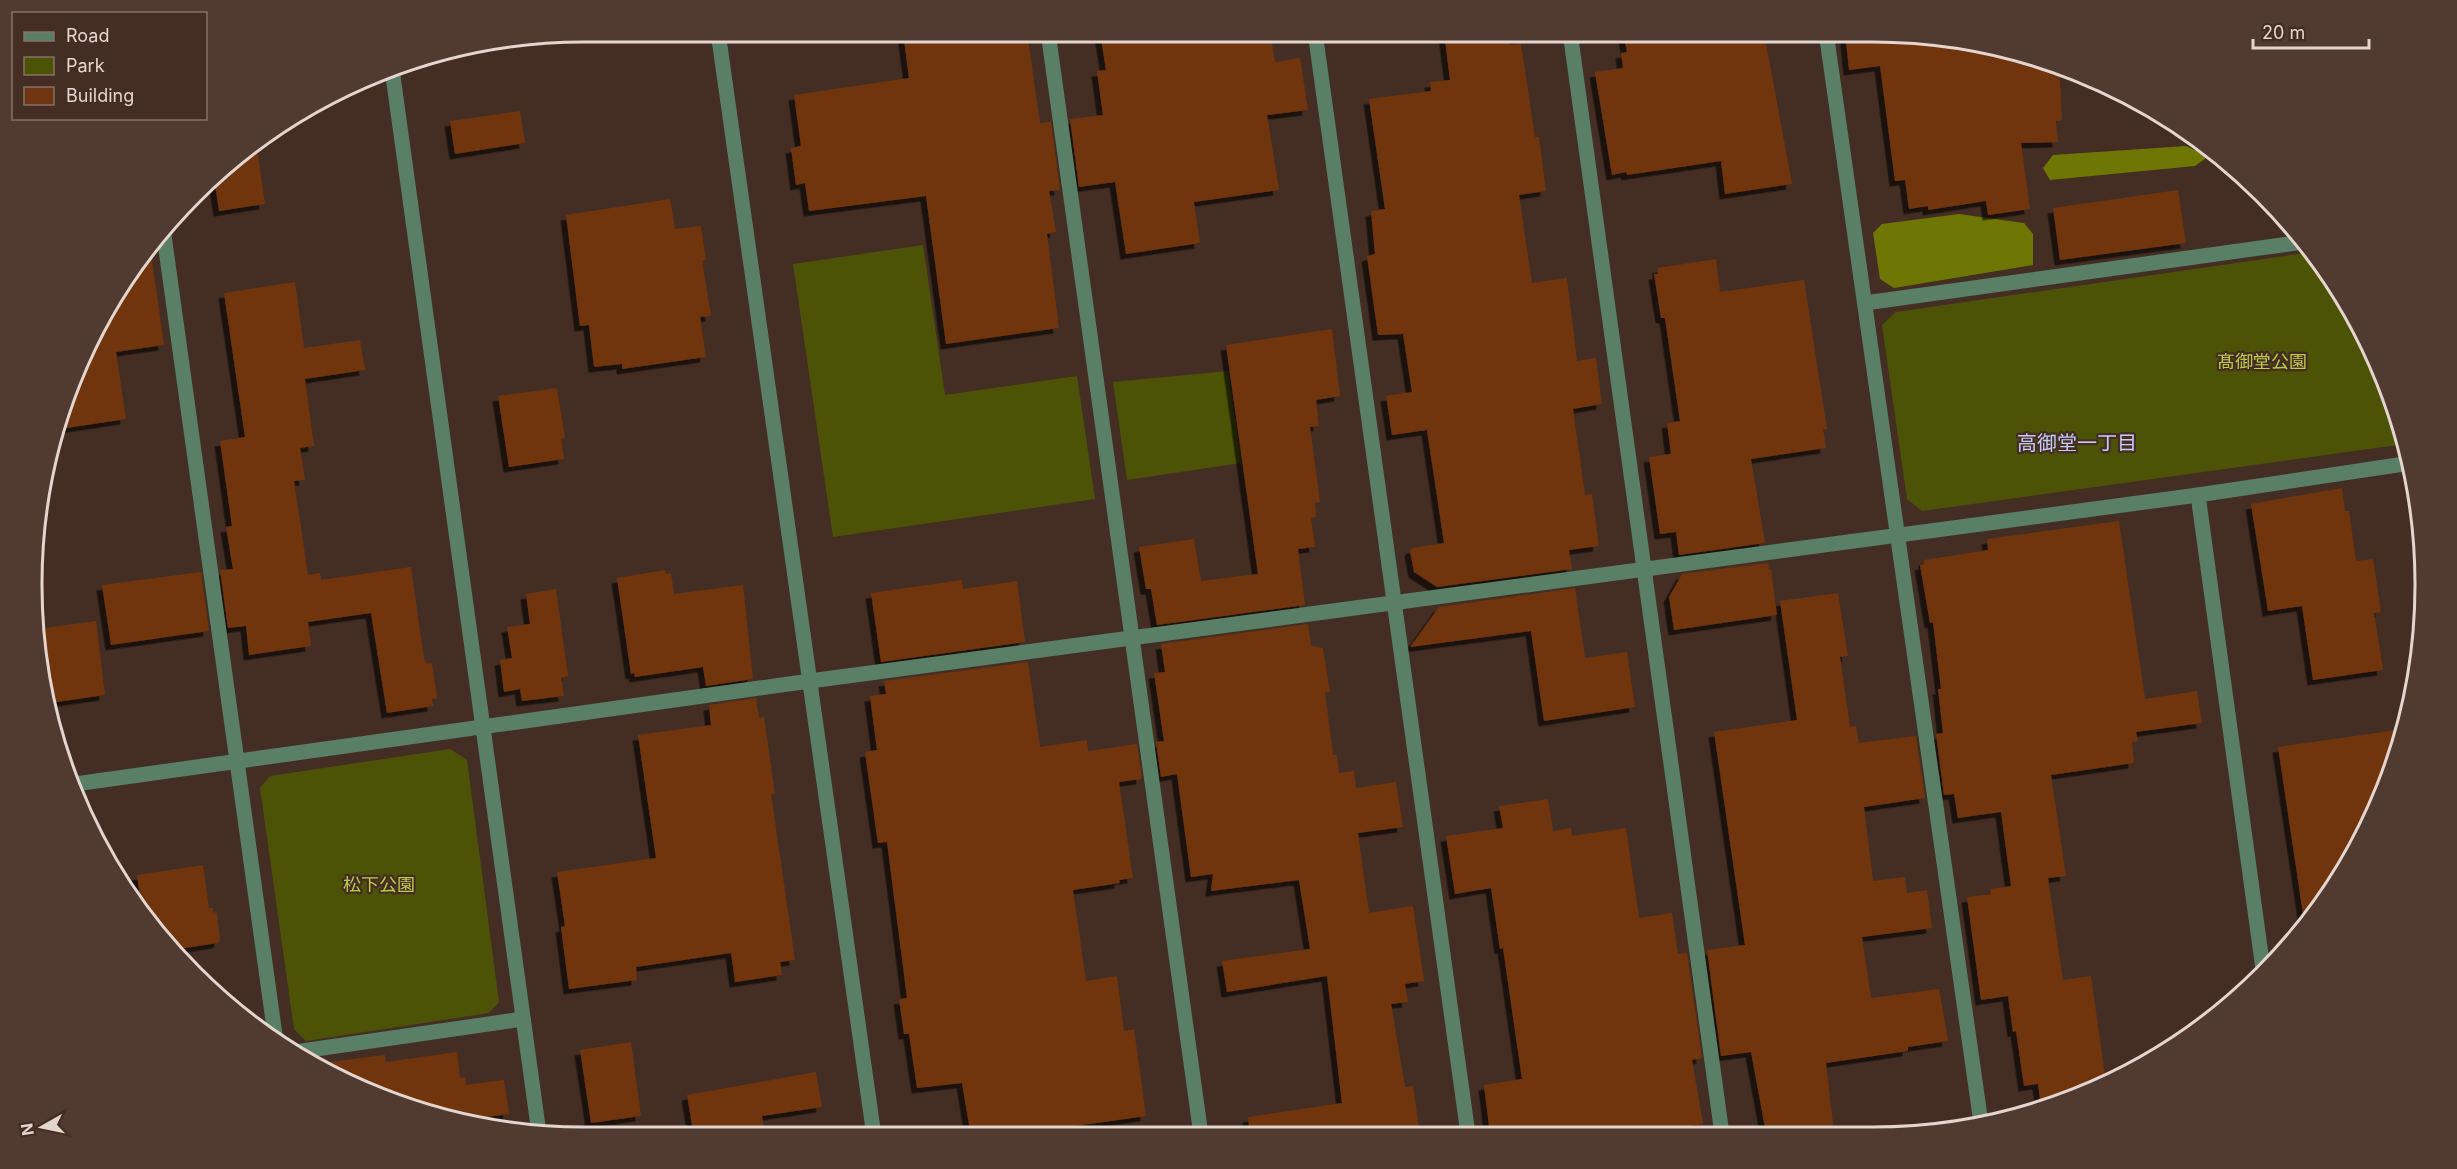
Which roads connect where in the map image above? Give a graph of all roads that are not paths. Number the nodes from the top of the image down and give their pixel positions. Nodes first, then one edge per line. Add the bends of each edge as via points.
1 (719, 42) edge
2 (1049, 42) edge
3 (1316, 42) edge
4 (1571, 42) edge
5 (1827, 42) edge
6 (393, 77) edge
7 (165, 241) edge
8 (2294, 243) edge
9 (1865, 303) junction
10 (2402, 464) edge
11 (2198, 495) junction
12 (1898, 535) junction
13 (1644, 569) junction
14 (1394, 602) junction
15 (1132, 638) junction
16 (810, 681) junction
17 (483, 727) junction
18 (237, 761) junction
19 (80, 783) edge
20 (2262, 962) edge
21 (523, 1019) junction
22 (274, 1030) edge
23 (307, 1050) edge
24 (1980, 1117) edge
25 (538, 1125) edge
26 (873, 1127) edge
27 (1200, 1127) edge
28 (1467, 1127) edge
29 (1721, 1127) edge

1 - 16 street
2 - 15 street
3 - 14 street
4 - 13 street
5 - 9 street
6 - 17 street
7 - 18 street
8 - 9 street
9 - 12 street
10 - 11 street
11 - 12 street
11 - 20 street
12 - 13 street
12 - 24 street
13 - 14 street
13 - 29 street
14 - 15 street
14 - 28 street
15 - 16 street
15 - 27 street
16 - 17 street
16 - 26 street
17 - 18 street
17 - 21 street
18 - 19 street
18 - 22 street
21 - 23 street
21 - 25 street

